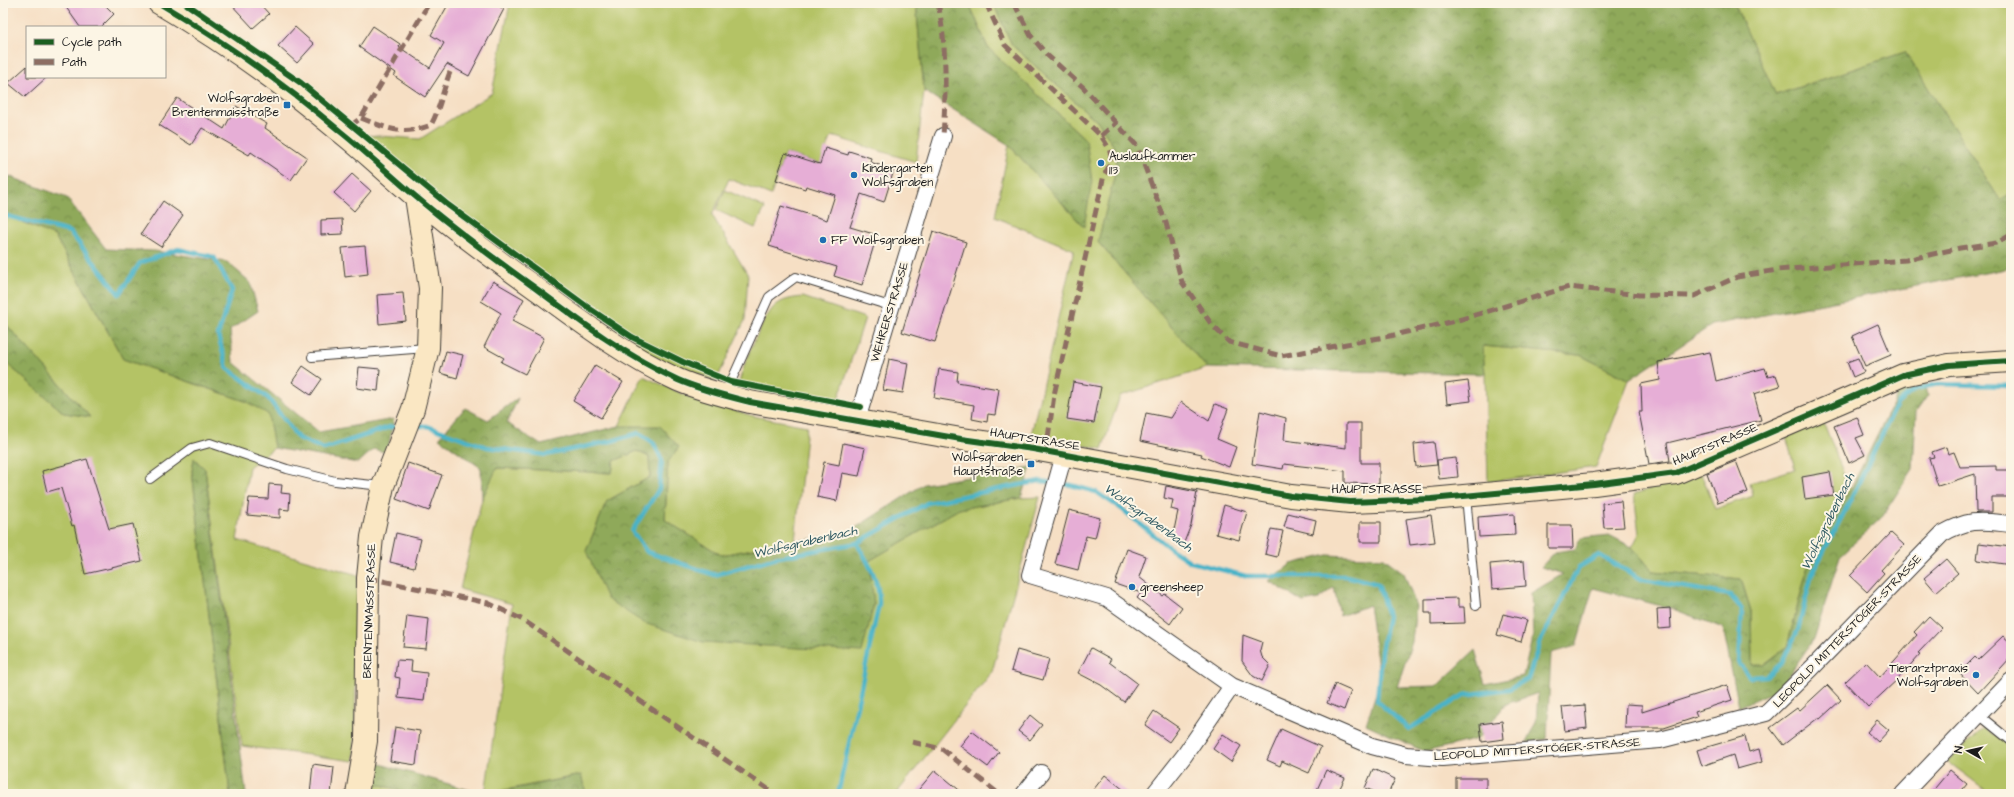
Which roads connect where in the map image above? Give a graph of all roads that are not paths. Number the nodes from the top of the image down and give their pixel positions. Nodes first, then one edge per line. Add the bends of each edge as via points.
1 (158, 3) edge
2 (943, 136) dead end
3 (416, 197) junction
4 (890, 306) junction
5 (428, 348) junction
6 (312, 357) dead end
7 (2011, 361) edge
8 (725, 396) junction
9 (857, 420) junction
10 (1061, 465) junction
11 (150, 479) dead end
12 (383, 486) junction
13 (1466, 496) junction
14 (2011, 524) edge
15 (1476, 606) dead end
16 (2011, 681) edge
17 (1232, 686) junction
18 (1979, 715) junction
19 (2011, 741) edge
20 (1042, 773) dead end
21 (357, 794) edge
22 (1024, 794) edge
23 (1154, 794) edge
24 (1903, 794) edge

1 - 3 main road, HAUPTSTRASSE via 234,49 294,93
2 - 4 street, WEHRERSTRASSE
3 - 5 main road, BRENTENMAISSTRASSE via 430,288
3 - 8 main road, HAUPTSTRASSE via 488,254 618,347 679,380
4 - 8 lane via 796,277 769,297
4 - 9 street, WEHRERSTRASSE
5 - 6 lane
5 - 12 main road, BRENTENMAISSTRASSE via 413,408
7 - 13 main road, HAUPTSTRASSE via 1949,365 1904,375 1676,473 1594,484
8 - 9 main road, HAUPTSTRASSE
9 - 10 main road, HAUPTSTRASSE
10 - 13 main road, HAUPTSTRASSE via 1350,502
10 - 17 street, LEOPOLD MITTERSTÖGER-STRASSE via 1030,575 1107,598
11 - 12 lane via 192,448 210,443 287,469 335,481
12 - 21 main road, BRENTENMAISSTRASSE via 369,564 366,741
13 - 15 lane
14 - 17 street, LEOPOLD MITTERSTÖGER-STRASSE via 1982,521 1960,524 1942,534 1766,713 1660,740 1442,758 1406,755 1372,746
16 - 18 street
17 - 23 street via 1184,756
18 - 19 lane
18 - 24 street
20 - 22 street

